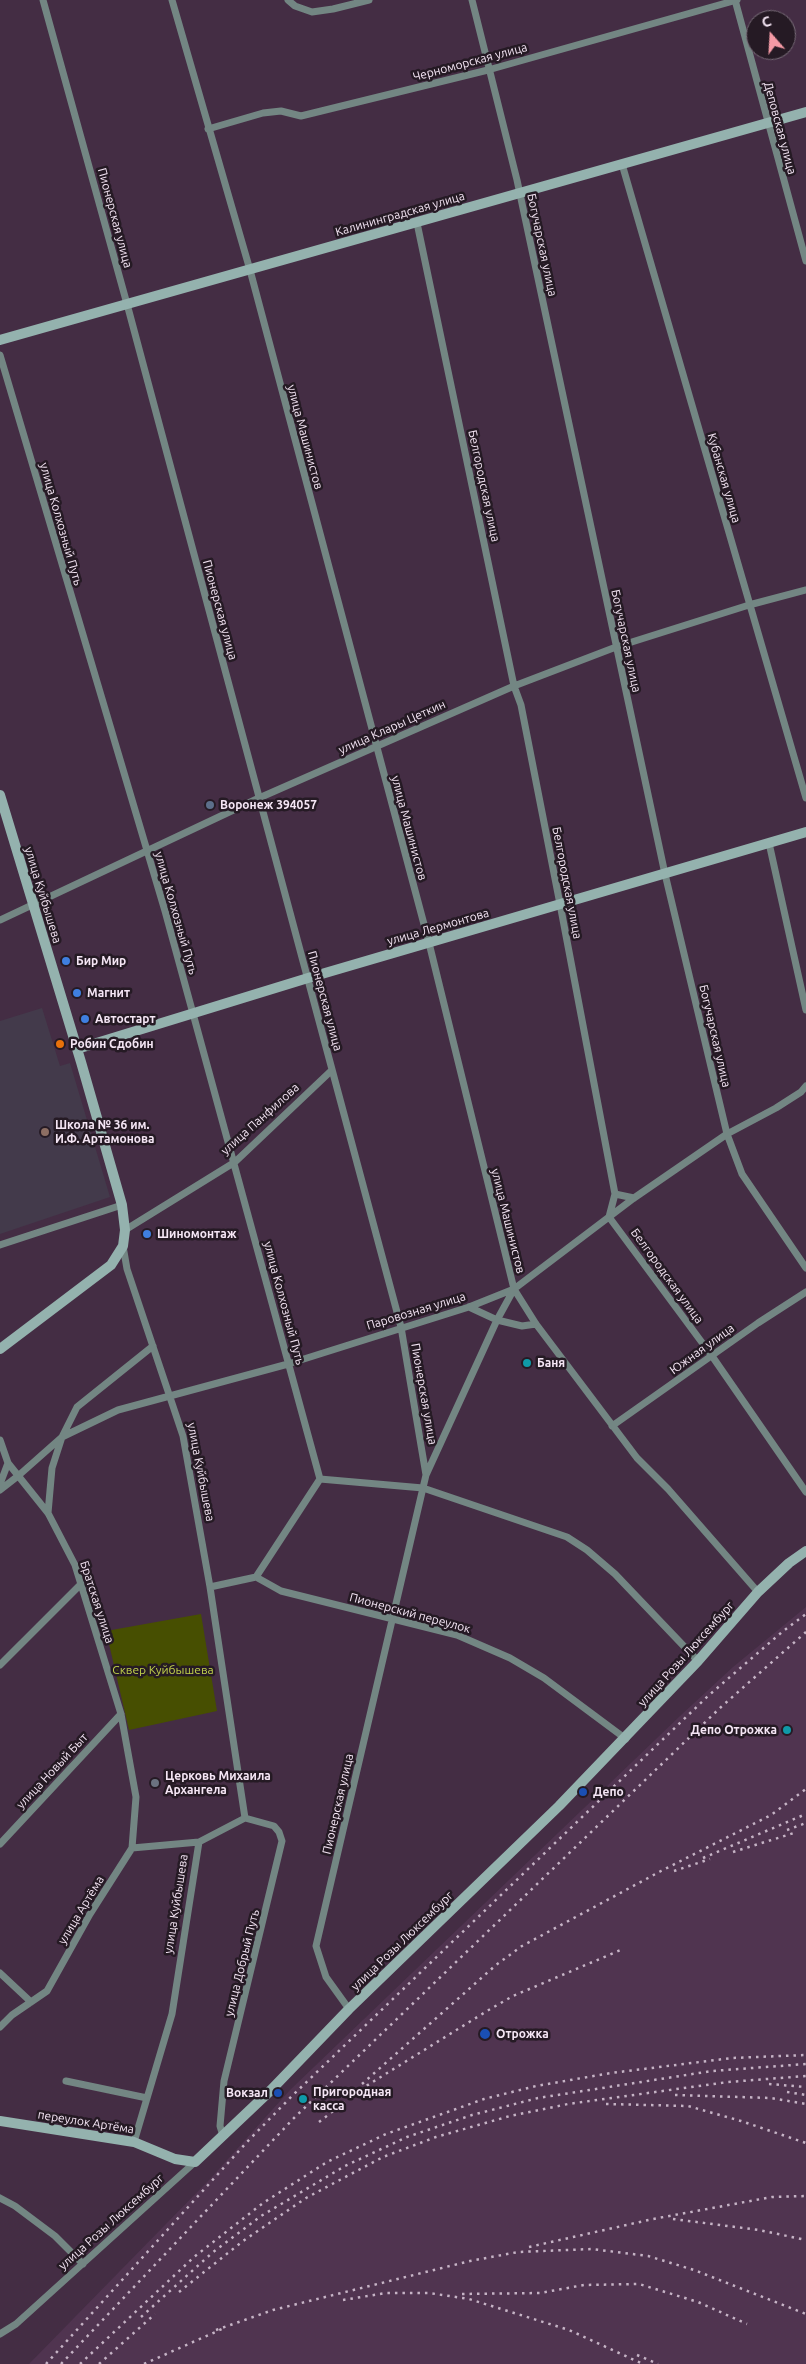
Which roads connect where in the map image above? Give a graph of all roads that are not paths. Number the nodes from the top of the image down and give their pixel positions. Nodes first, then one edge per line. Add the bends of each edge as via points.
1 (43, 0) edge
2 (172, 0) edge
3 (288, 0) edge
4 (369, 0) edge
5 (472, 0) edge
6 (736, 0) edge
7 (488, 70) junction
8 (806, 112) edge
9 (767, 123) junction
10 (208, 129) junction
11 (622, 164) junction
12 (520, 192) junction
13 (417, 223) junction
14 (806, 261) edge
15 (250, 270) junction
16 (127, 304) junction
17 (0, 340) edge
18 (0, 355) edge
19 (806, 590) edge
20 (749, 605) junction
21 (616, 647) junction
22 (514, 686) junction
23 (376, 747) junction
24 (0, 795) edge
25 (259, 798) junction
26 (806, 798) edge
27 (806, 832) edge
28 (769, 844) junction
29 (145, 850) junction
30 (665, 874) junction
31 (560, 904) junction
32 (33, 905) junction
33 (0, 920) edge
34 (429, 943) junction
35 (308, 978) junction
36 (806, 1010) edge
37 (193, 1014) junction
38 (77, 1049) junction
39 (332, 1070) junction
40 (806, 1086) edge
41 (727, 1134) junction
42 (235, 1162) junction
43 (615, 1194) junction
44 (634, 1198) junction
45 (122, 1205) junction
46 (609, 1217) junction
47 (125, 1230) junction
48 (0, 1245) edge
49 (123, 1246) junction
50 (111, 1265) junction
51 (806, 1268) edge
52 (127, 1269) junction
53 (514, 1289) junction
54 (806, 1292) edge
55 (469, 1307) junction
56 (497, 1320) junction
57 (536, 1324) junction
58 (401, 1327) junction
59 (153, 1346) junction
60 (0, 1349) edge
61 (712, 1356) junction
62 (288, 1364) junction
63 (171, 1395) junction
64 (612, 1426) junction
65 (62, 1437) junction
66 (0, 1440) edge
67 (8, 1463) junction
68 (426, 1475) junction
69 (18, 1476) junction
70 (320, 1479) junction
71 (0, 1484) edge
72 (423, 1488) junction
73 (0, 1490) edge
74 (806, 1492) edge
75 (48, 1513) junction
76 (806, 1550) edge
77 (256, 1577) junction
78 (80, 1585) junction
79 (210, 1587) junction
80 (758, 1592) junction
81 (392, 1618) junction
82 (698, 1661) junction
83 (0, 1665) edge
84 (121, 1714) junction
85 (626, 1738) junction
86 (245, 1818) junction
87 (199, 1842) junction
88 (0, 1844) edge
89 (132, 1848) junction
90 (0, 1973) edge
91 (31, 2002) junction
92 (349, 2008) junction
93 (0, 2027) edge
94 (66, 2081) dead end
95 (147, 2098) junction
96 (0, 2121) edge
97 (223, 2136) junction
98 (134, 2142) junction
99 (195, 2162) junction
100 (0, 2198) edge
101 (83, 2264) junction
102 (0, 2334) edge

1 - 16 street, Пионерская улица
2 - 10 street, улица Машинистов
3 - 4 street via 312,12
5 - 7 street, Богучарская улица
6 - 7 street, Черноморская улица
6 - 9 street, Деповская улица
7 - 10 street, Черноморская улица via 301,116 281,111 263,113
7 - 12 street, Богучарская улица
8 - 9 street, Калининградская улица
9 - 11 street, Калининградская улица
9 - 14 street, Деповская улица
10 - 15 street, улица Машинистов
11 - 12 street, Калининградская улица
11 - 20 street, Кубанская улица
12 - 13 street, Калининградская улица
12 - 21 street, Богучарская улица
13 - 15 street, Калининградская улица
13 - 22 street, Белгородская улица
15 - 16 street, Калининградская улица
15 - 23 street, улица Машинистов
16 - 17 street, Калининградская улица
16 - 25 street, Пионерская улица
18 - 29 street, улица Колхозный Путь
19 - 20 street, улица Клары Цеткин
20 - 21 street, улица Клары Цеткин
20 - 26 street, Кубанская улица
21 - 22 street, улица Клары Цеткин
21 - 30 street, Богучарская улица
22 - 23 street, улица Клары Цеткин
22 - 31 street, Белгородская улица via 521,705
23 - 25 street, улица Клары Цеткин
23 - 34 street, улица Машинистов
24 - 32 street, улица Куйбышева
25 - 29 street, улица Клары Цеткин
25 - 35 street, Пионерская улица
27 - 28 street, улица Лермонтова
28 - 30 street, улица Лермонтова
28 - 36 street
29 - 32 street, улица Клары Цеткин
29 - 37 street, улица Колхозный Путь
30 - 31 street, улица Лермонтова
30 - 41 street, Богучарская улица
31 - 34 street, улица Лермонтова
31 - 43 street, Белгородская улица
32 - 33 street, улица Клары Цеткин
32 - 38 street, улица Куйбышева
34 - 35 street, улица Лермонтова
34 - 53 street, улица Машинистов
35 - 37 street, улица Лермонтова
35 - 39 street, Пионерская улица
37 - 38 street, улица Лермонтова
37 - 42 street, улица Колхозный Путь
38 - 45 street, улица Куйбышева
39 - 42 street, улица Панфилова
39 - 58 street, Пионерская улица
40 - 41 street, Паровозная улица via 776,1108
41 - 44 street, Паровозная улица
41 - 51 street, Богучарская улица via 742,1174
42 - 47 street, улица Панфилова
42 - 62 street, улица Колхозный Путь
43 - 44 street
43 - 46 street, Белгородская улица
44 - 46 street, Паровозная улица
45 - 47 street, улица Куйбышева
45 - 48 street
46 - 53 street, Паровозная улица
46 - 61 street, Белгородская улица
47 - 49 street, улица Куйбышева
49 - 50 street
49 - 52 street, улица Куйбышева
50 - 52 street
50 - 60 street
52 - 59 street, улица Куйбышева
53 - 55 street, Паровозная улица
53 - 56 street
53 - 57 street, улица Машинистов
54 - 61 street, Южная улица
55 - 56 street
55 - 58 street, Паровозная улица
56 - 57 street via 522,1326
56 - 68 street
57 - 64 street, улица Машинистов
58 - 62 street, Паровозная улица
58 - 68 street, Пионерская улица
59 - 63 street, улица Куйбышева
59 - 65 street via 78,1407
61 - 64 street, Южная улица
61 - 74 street, Белгородская улица
62 - 63 street, Паровозная улица
62 - 70 street, улица Колхозный Путь
63 - 65 street, Паровозная улица via 118,1410
63 - 79 street, улица Куйбышева via 183,1436
64 - 80 street, улица Машинистов
65 - 69 street, Паровозная улица
65 - 75 street via 52,1468
66 - 67 street, Братская улица
67 - 69 street, Братская улица
67 - 71 street
68 - 72 street, Пионерская улица
69 - 73 street, Паровозная улица
69 - 75 street, Братская улица
70 - 72 street
70 - 77 street
72 - 81 street, Пионерская улица
72 - 82 street via 567,1537 615,1574
75 - 78 street, Братская улица via 75,1565
76 - 80 street, улица Розы Люксембург
77 - 79 street
77 - 81 street, Пионерский переулок via 281,1591
78 - 83 street
78 - 84 street, Братская улица
79 - 86 street, улица Куйбышева
80 - 82 street, улица Розы Люксембург
81 - 85 street, Пионерский переулок via 457,1635 510,1658 544,1678
81 - 92 street, Пионерская улица via 316,1946 326,1977
82 - 85 street, улица Розы Люксембург
84 - 88 street, улица Новый Быт
84 - 89 street, Братская улица via 136,1797
85 - 92 street, улица Розы Люксембург via 560,1806
86 - 87 street, улица Куйбышева
86 - 97 street, улица Добрый Путь via 274,1826 282,1841 224,2081 220,2126
87 - 89 street
87 - 95 street, улица Куйбышева via 172,2014
89 - 91 street, улица Артёма via 47,1991
90 - 91 street
91 - 93 street, улица Артёма
92 - 97 street, улица Розы Люксембург
94 - 95 street
95 - 98 street, улица Куйбышева
96 - 98 street, переулок Артёма
97 - 99 street, улица Розы Люксембург
98 - 99 street, переулок Артёма via 176,2159
99 - 101 street, улица Розы Люксембург
100 - 101 street via 55,2236
101 - 102 street, улица Розы Люксембург via 16,2324

